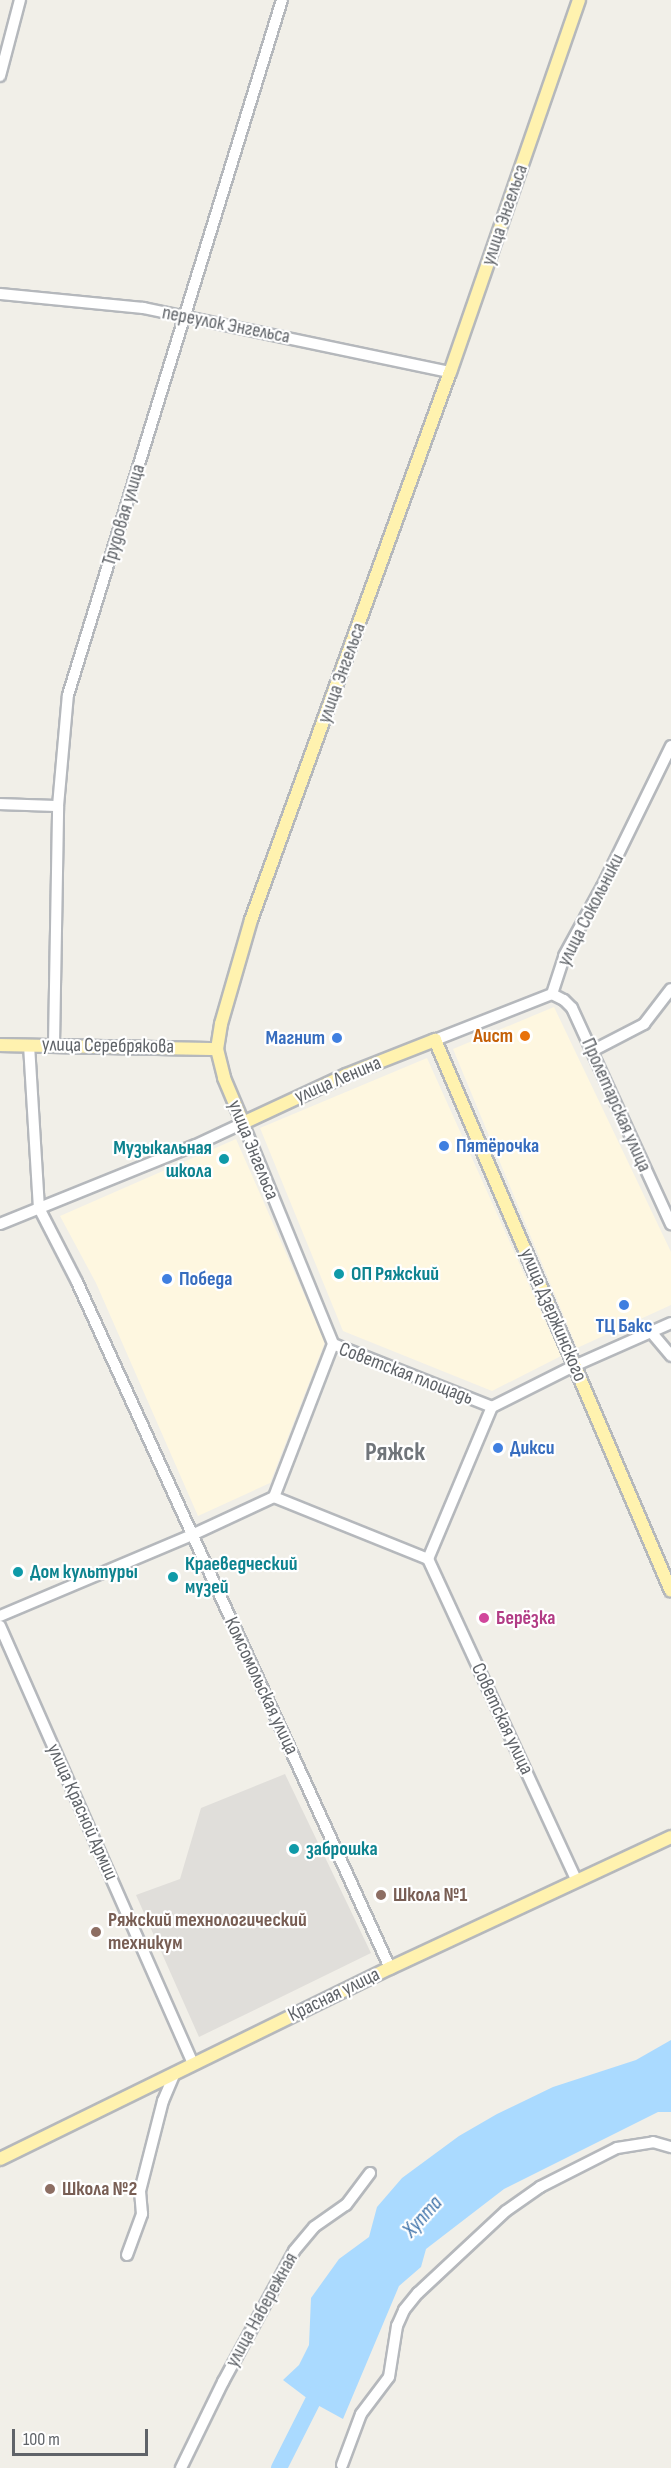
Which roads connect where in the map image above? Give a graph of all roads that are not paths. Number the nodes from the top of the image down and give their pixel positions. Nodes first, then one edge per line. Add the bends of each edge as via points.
1 (20, 0) edge
2 (282, 0) edge
3 (579, 0) edge
4 (0, 76) edge
5 (0, 294) edge
6 (185, 316) junction
7 (450, 372) junction
8 (671, 746) edge
9 (0, 804) edge
10 (58, 806) junction
11 (671, 989) edge
12 (552, 994) junction
13 (435, 1040) junction
14 (54, 1044) junction
15 (0, 1045) edge
16 (29, 1045) junction
17 (217, 1049) junction
18 (592, 1051) junction
19 (243, 1123) junction
20 (39, 1208) junction
21 (0, 1224) edge
22 (671, 1224) edge
23 (671, 1323) edge
24 (652, 1333) junction
25 (333, 1344) junction
26 (671, 1356) edge
27 (574, 1366) junction
28 (492, 1407) junction
29 (274, 1497) junction
30 (192, 1535) junction
31 (428, 1558) junction
32 (671, 1591) edge
33 (0, 1616) edge
34 (0, 1626) edge
35 (671, 1837) edge
36 (576, 1880) junction
37 (390, 1968) junction
38 (193, 2064) junction
39 (175, 2073) junction
40 (671, 2147) edge
41 (0, 2159) edge
42 (370, 2173) dead end
43 (127, 2255) dead end
44 (342, 2465) dead end
45 (181, 2468) edge

1 - 4 street
2 - 6 street, Трудовая улица
3 - 7 main road, улица Энгельса
5 - 6 street, переулок Энгельса via 112,304
6 - 7 street, переулок Энгельса
6 - 10 street, Трудовая улица via 68,695
7 - 17 main road, улица Энгельса via 251,920
8 - 12 street, улица Сокольники via 618,857 564,956
9 - 10 street
10 - 14 street, Трудовая улица
11 - 18 street via 644,1024
12 - 13 street
12 - 18 street, Пролетарская улица via 572,1008
13 - 19 main road, улица Ленина via 346,1075
13 - 27 main road, улица Дзержинского
14 - 16 main road, улица Серебрякова
14 - 17 main road, улица Серебрякова
15 - 16 main road, улица Серебрякова
16 - 20 street
17 - 19 main road, улица Энгельса via 224,1078
18 - 22 street, Пролетарская улица
19 - 20 street
19 - 25 street, улица Энгельса
20 - 21 street
20 - 30 street, Комсомольская улица via 77,1281
23 - 24 street
24 - 26 street
24 - 27 street
25 - 28 street, Советская площадь
25 - 29 street, Советская площадь
27 - 28 street
27 - 32 main road, улица Дзержинского
28 - 31 street, Советская площадь
29 - 30 street
29 - 31 street
30 - 33 street
30 - 37 street, Комсомольская улица
31 - 36 street, Советская улица
34 - 38 street, улица Красной Армии
35 - 36 main road, Красная улица
36 - 37 main road, Красная улица
37 - 38 main road, Красная улица
38 - 39 main road, Красная улица
39 - 41 main road, Красная улица
39 - 43 street via 163,2101 140,2191 142,2214
40 - 44 street via 653,2142 617,2148 540,2187 506,2211 418,2293 397,2326 389,2377 361,2414
42 - 45 street, улица Набережная via 346,2205 314,2227 294,2251

